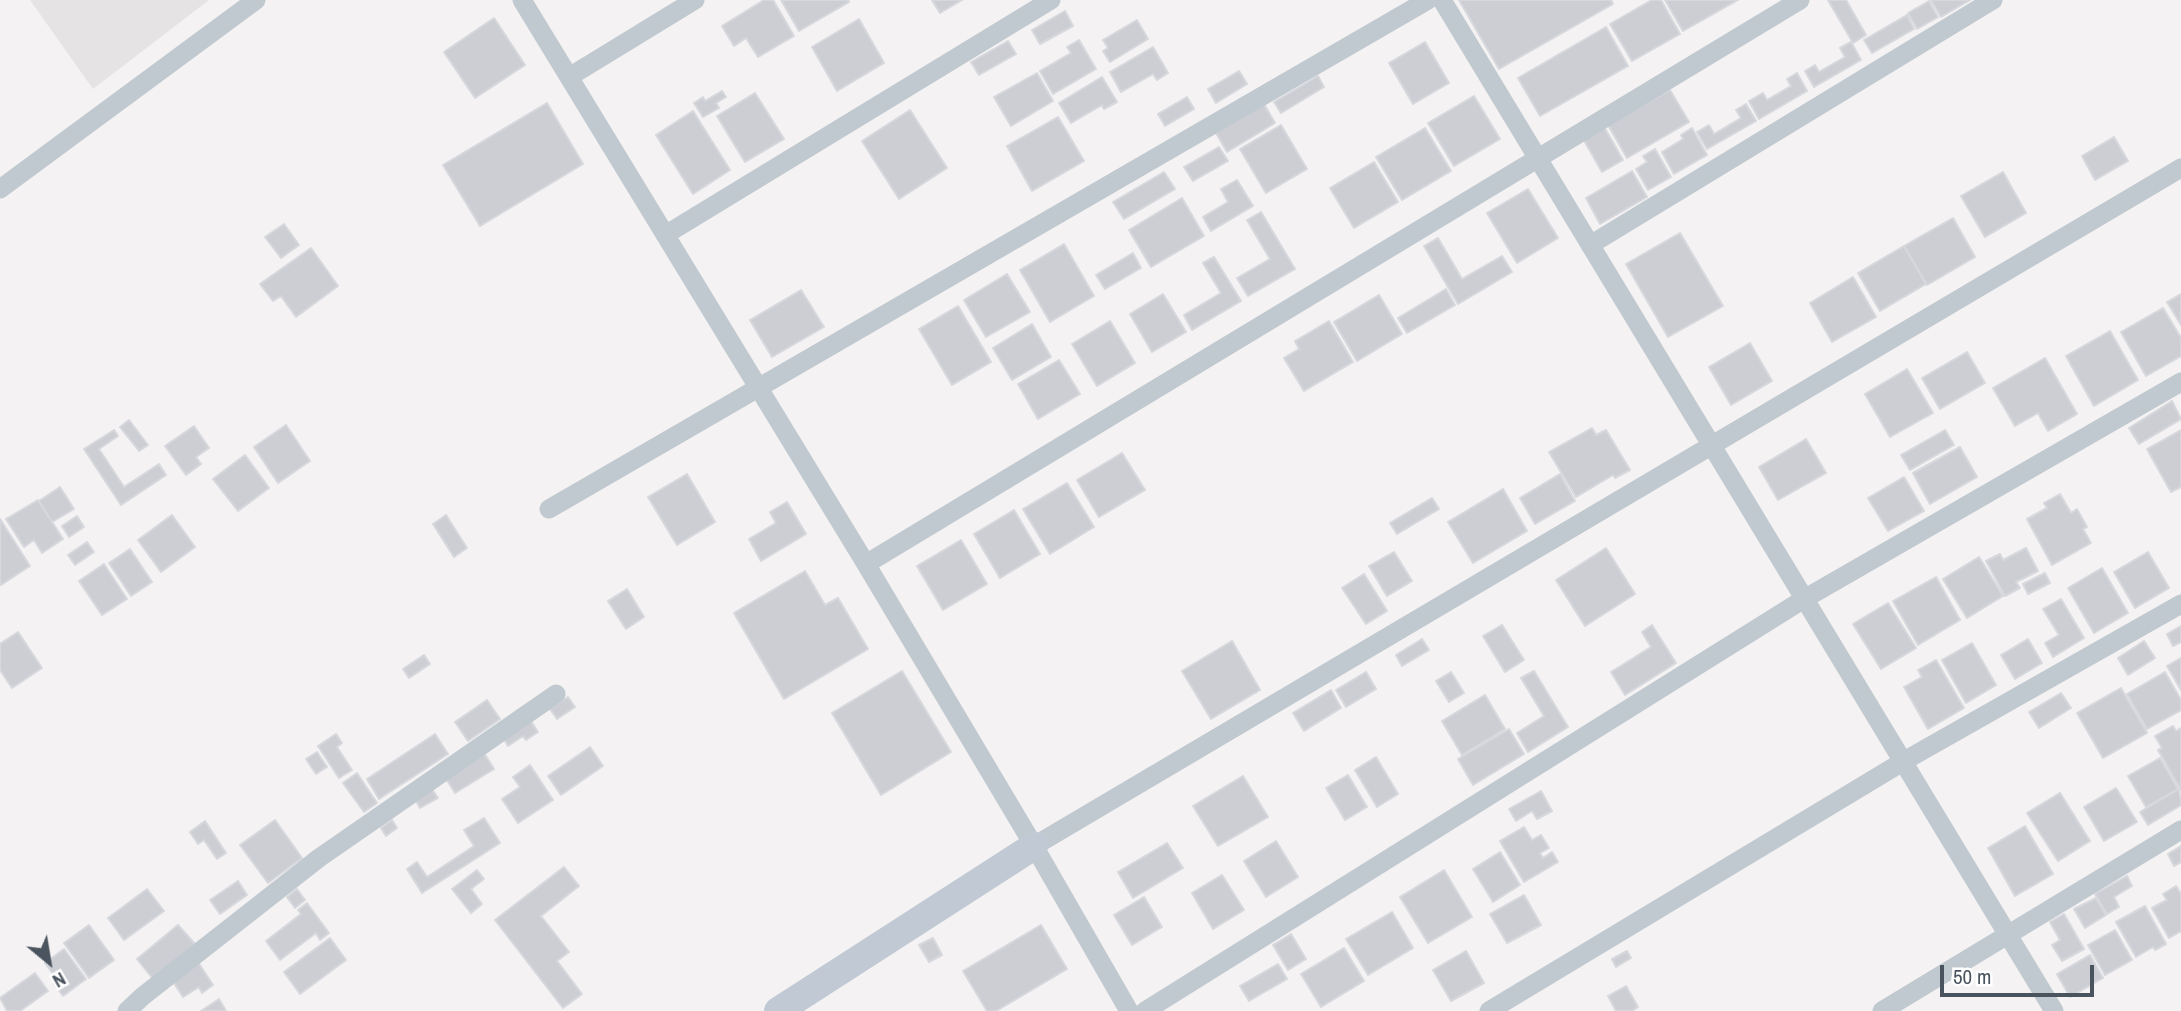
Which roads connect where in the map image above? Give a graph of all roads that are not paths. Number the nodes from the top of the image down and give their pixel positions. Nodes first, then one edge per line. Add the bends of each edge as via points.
1 (256, 0) edge
2 (522, 0) edge
3 (695, 0) edge
4 (1051, 0) edge
5 (1428, 0) edge
6 (1442, 0) edge
7 (1800, 0) edge
8 (1993, 0) edge
9 (569, 77) junction
10 (1538, 158) junction
11 (2181, 168) edge
12 (0, 189) edge
13 (665, 235) junction
14 (1590, 245) junction
15 (2181, 382) edge
16 (759, 388) junction
17 (1712, 447) junction
18 (549, 509) dead end
19 (866, 564) junction
20 (1804, 599) junction
21 (2181, 604) edge
22 (556, 694) dead end
23 (1903, 761) junction
24 (2181, 830) edge
25 (1034, 846) junction
26 (2008, 935) junction
27 (127, 1011) edge
28 (778, 1011) edge
29 (1129, 1011) edge
30 (1145, 1011) edge
31 (1489, 1011) edge
32 (1882, 1011) edge
33 (2054, 1011) edge

1 - 12 street
2 - 9 street
3 - 9 street
4 - 13 street
5 - 16 street
6 - 10 street
7 - 10 street
8 - 14 street
9 - 13 street
10 - 14 street
10 - 19 street
11 - 17 street
13 - 16 street
14 - 17 street
15 - 20 street
16 - 18 street
16 - 19 street
17 - 20 street
17 - 25 street
19 - 25 street
20 - 23 street
20 - 30 street
21 - 23 street
22 - 27 street via 319,859
23 - 26 street
23 - 31 street
24 - 26 street
25 - 28 street
25 - 29 street
26 - 32 street
26 - 33 street

